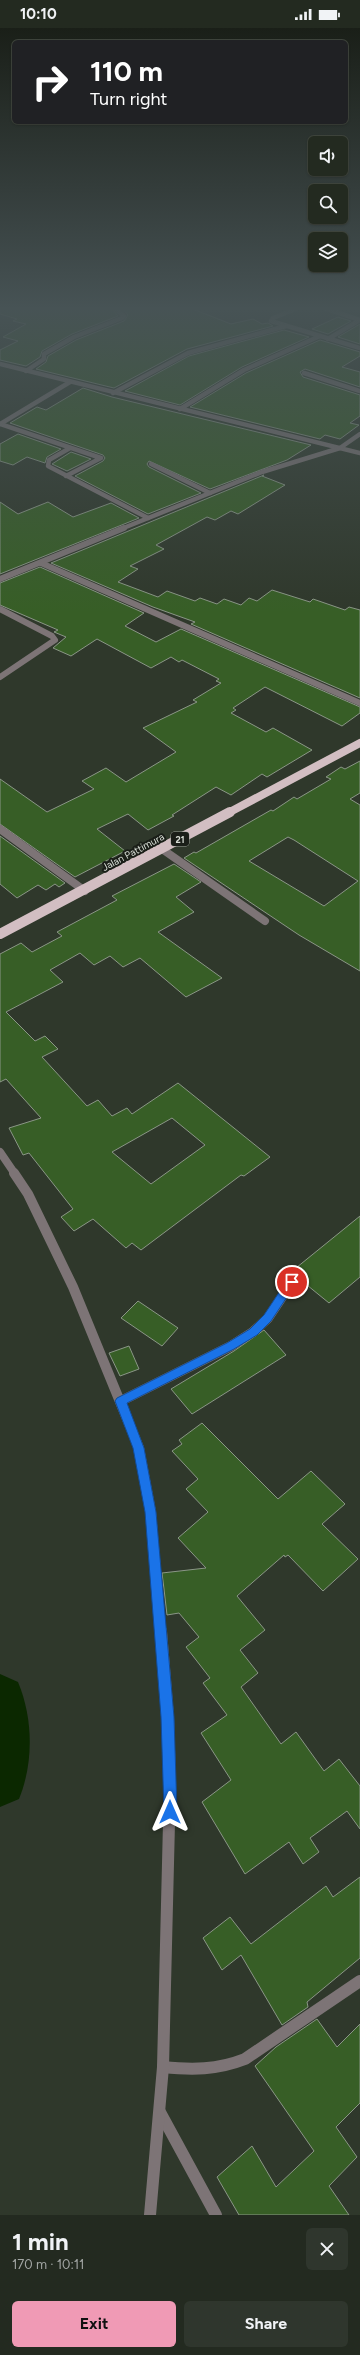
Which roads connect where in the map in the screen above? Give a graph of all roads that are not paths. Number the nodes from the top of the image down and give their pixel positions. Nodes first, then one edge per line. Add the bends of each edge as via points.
1 (27, 408) edge
2 (176, 408) edge
3 (180, 409) joint
4 (0, 424) edge
5 (360, 434) edge
6 (70, 448) junction
7 (340, 448) junction
8 (360, 453) edge
9 (151, 464) dead end
10 (66, 476) junction
11 (210, 493) junction
12 (148, 518) junction
13 (41, 563) junction
14 (0, 580) edge
15 (0, 609) edge
16 (0, 677) edge
17 (360, 703) edge
18 (360, 743) edge
19 (0, 829) edge
20 (162, 849) junction
21 (85, 891) junction
22 (265, 921) dead end
23 (0, 934) edge
24 (0, 1152) edge
25 (292, 1282) dead end
26 (120, 1401) junction
27 (360, 1980) edge
28 (163, 2068) junction
29 (160, 2112) junction
30 (150, 2215) edge
31 (216, 2215) edge

1 - 4 street
2 - 3 street
3 - 7 street
4 - 6 street
5 - 7 street
6 - 10 street via 51,458 46,464
6 - 10 street via 101,458
7 - 8 street
7 - 11 street via 280,465
9 - 11 street
10 - 12 street
11 - 12 street
12 - 13 street
13 - 14 street
13 - 17 street
15 - 16 street via 52,636 55,640
18 - 20 highway, Jalan Pattimura / 21
19 - 21 street
20 - 21 highway, Jalan Pattimura / 21
20 - 22 street
21 - 23 highway, Jalan Pattimura / 21
24 - 26 street via 41,1219 73,1287
25 - 26 street via 268,1318 253,1332 231,1346
26 - 28 street via 139,1448 151,1512 168,1717 170,1827
27 - 28 street via 240,2061 213,2070
28 - 29 street
29 - 30 street
29 - 31 street

